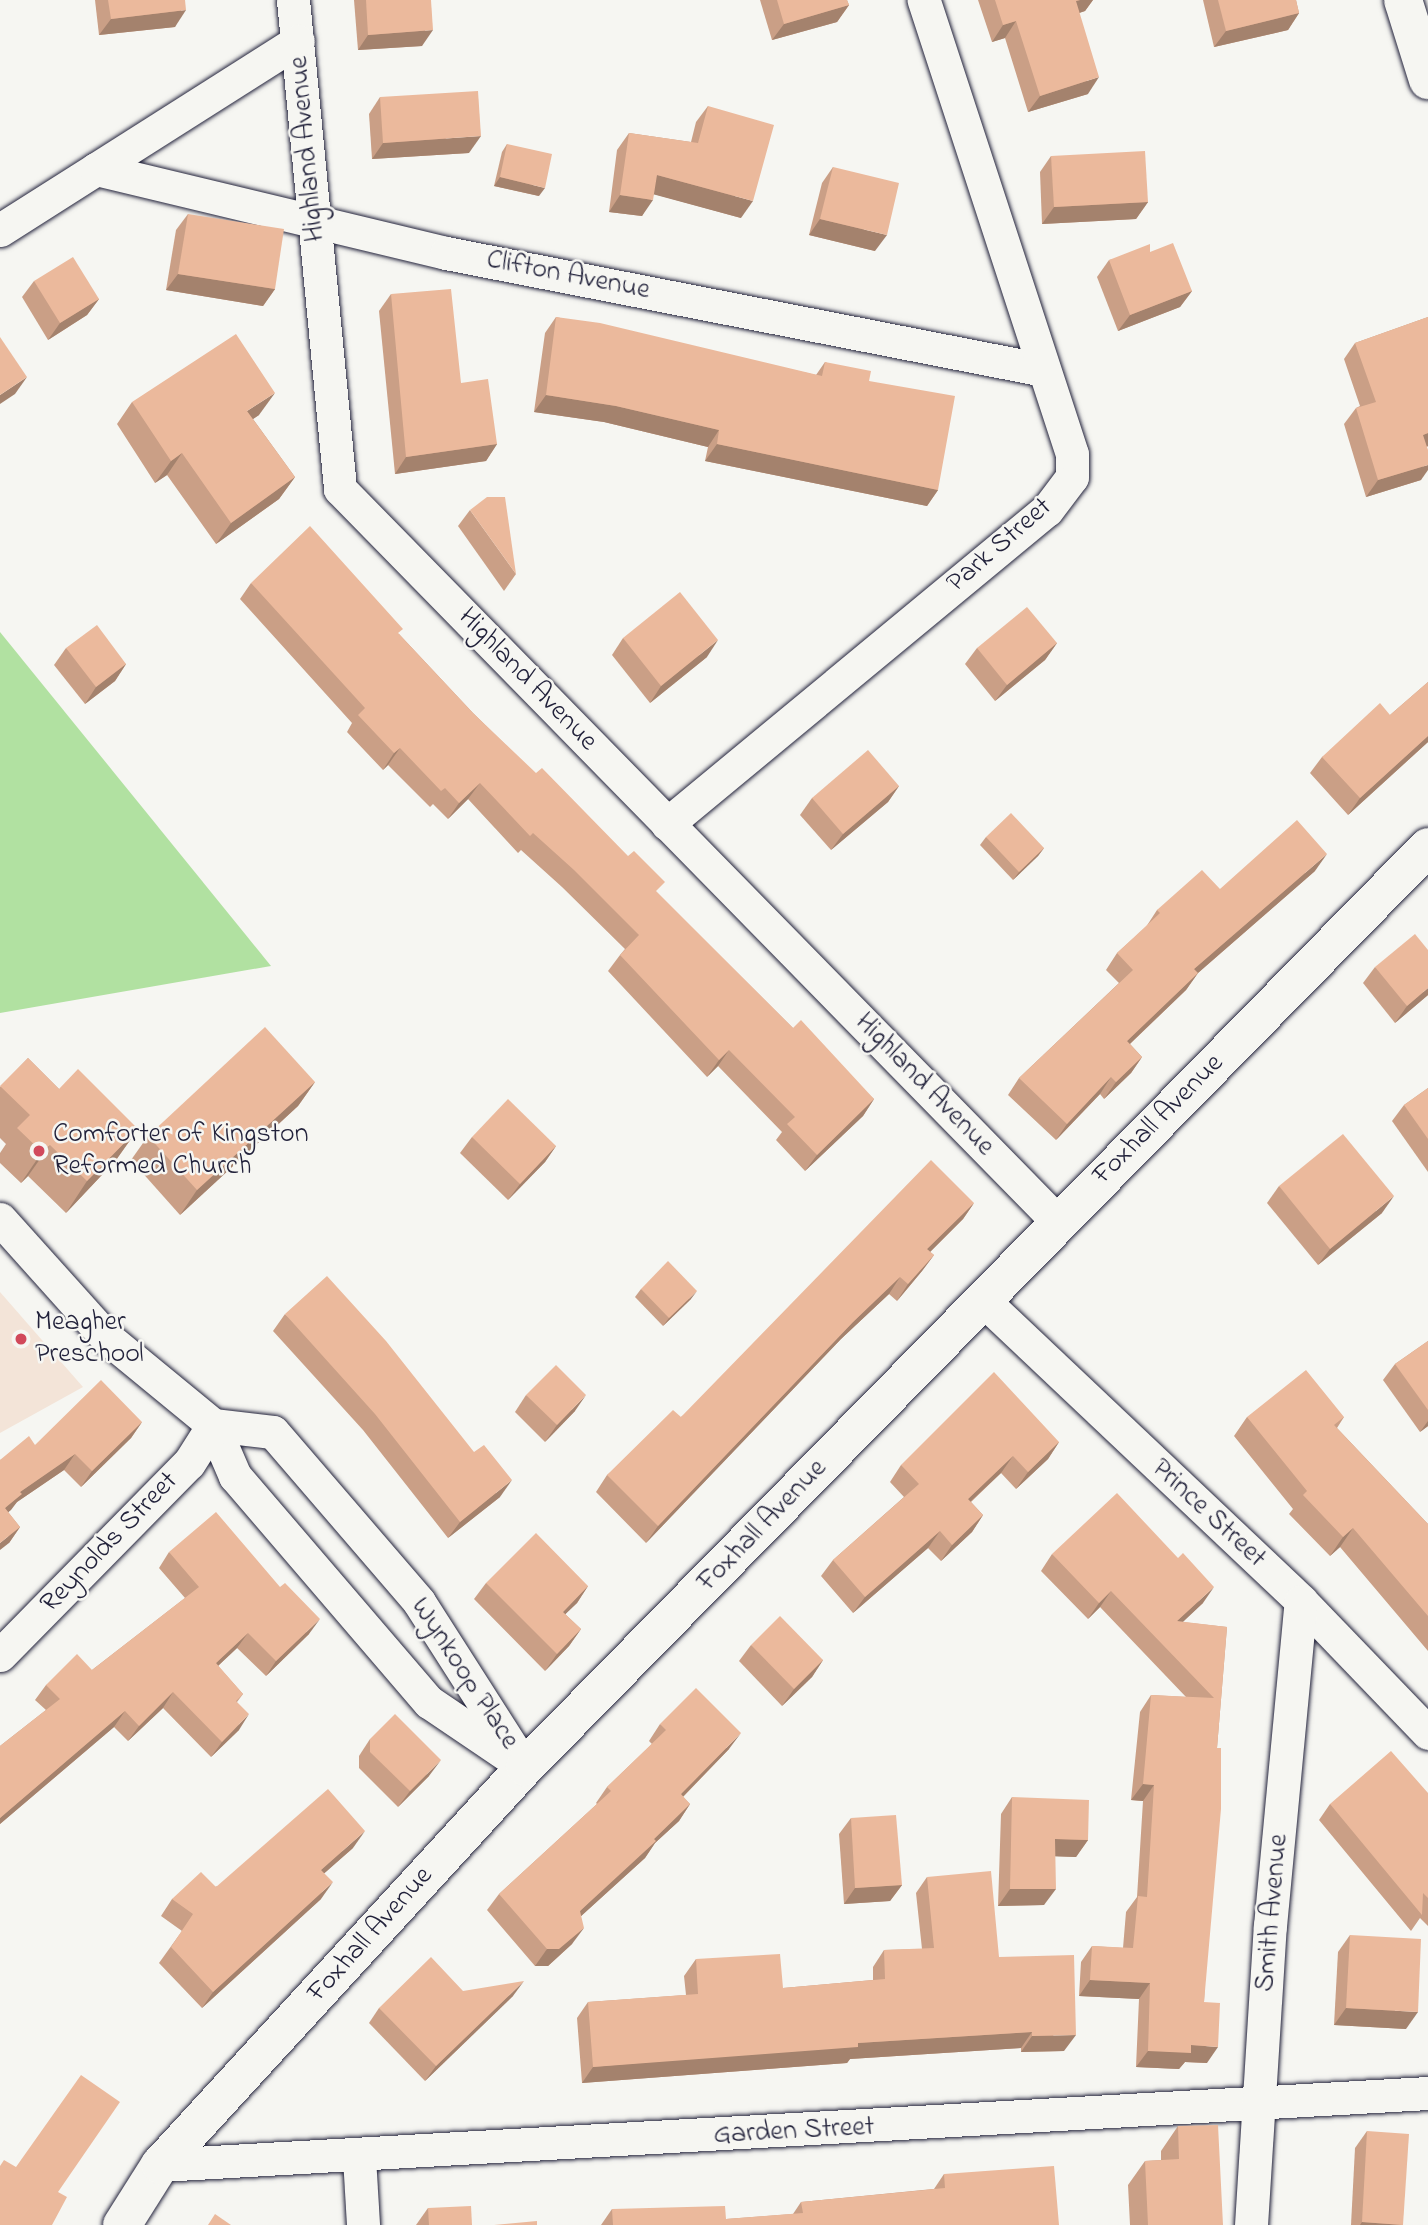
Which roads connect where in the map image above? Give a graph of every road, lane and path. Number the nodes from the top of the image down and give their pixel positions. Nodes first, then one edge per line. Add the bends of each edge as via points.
1 (293, 0) edge
2 (924, 0) edge
3 (1403, 0) edge
4 (298, 41) junction
5 (1428, 80) edge
6 (96, 169) junction
7 (314, 221) junction
8 (0, 230) edge
9 (1044, 370) junction
10 (667, 824) junction
11 (1428, 847) edge
12 (0, 1219) edge
13 (1058, 1222) junction
14 (983, 1300) junction
15 (213, 1425) junction
16 (1301, 1601) junction
17 (0, 1655) edge
18 (1428, 1734) edge
19 (525, 1767) junction
20 (1428, 2093) edge
21 (1258, 2105) junction
22 (359, 2157) junction
23 (160, 2165) junction
24 (122, 2225) edge
25 (363, 2225) edge
26 (1251, 2225) edge

1 - 4 street, Highland Avenue
2 - 9 street, Park Street
3 - 5 street
4 - 6 street
4 - 7 street, Highland Avenue
6 - 7 street, Clifton Avenue
6 - 8 street
7 - 9 street, Clifton Avenue via 446,253
7 - 10 street, Highland Avenue via 340,489
9 - 10 street, Park Street via 1072,454 1072,477 1047,510
10 - 13 street, Highland Avenue
11 - 13 street, Foxhall Avenue
12 - 15 street, Wynkoop Place via 106,1338
13 - 14 street, Foxhall Avenue
14 - 16 street, Prince Street
14 - 19 street, Foxhall Avenue
15 - 17 street, Reynolds Street via 189,1463
15 - 19 street, Wynkoop Place via 235,1476 429,1702
15 - 19 street, Wynkoop Place via 273,1432 419,1602
16 - 18 street, Prince Street
16 - 21 street, Smith Avenue
19 - 23 street, Foxhall Avenue
20 - 21 street, Garden Street
21 - 22 street, Garden Street
21 - 26 street, Smith Avenue
22 - 23 street, Garden Street
22 - 25 street
23 - 24 street, Foxhall Avenue

